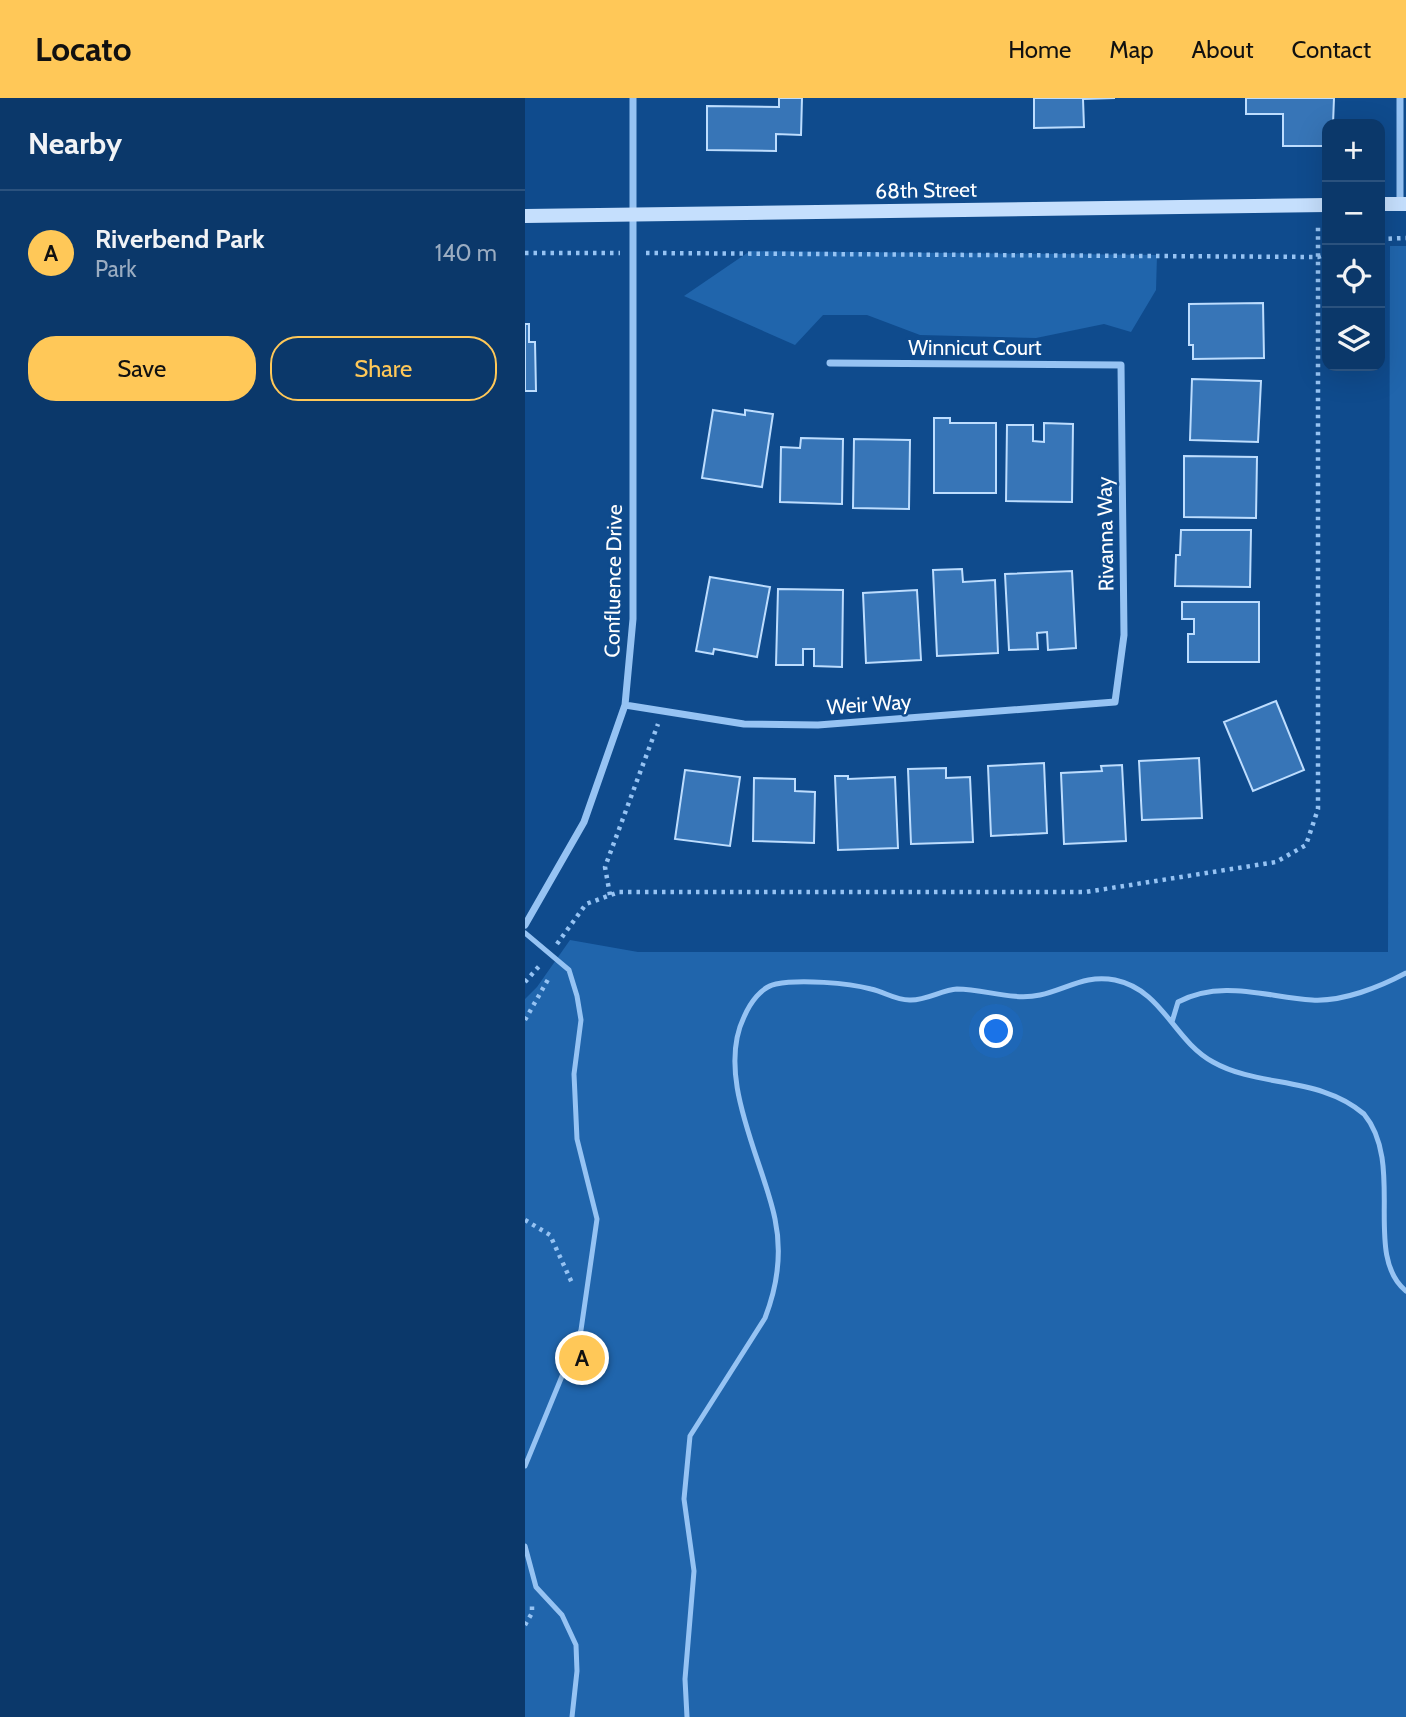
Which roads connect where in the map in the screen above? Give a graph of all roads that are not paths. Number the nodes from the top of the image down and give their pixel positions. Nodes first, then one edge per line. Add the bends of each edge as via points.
1 (633, 98) edge
2 (1400, 98) edge
3 (1385, 204) edge
4 (1403, 204) edge
5 (1322, 206) edge
6 (525, 216) edge
7 (633, 216) junction
8 (830, 363) dead end
9 (1121, 365) joint
10 (1115, 702) joint
11 (625, 705) junction
12 (525, 925) edge
13 (525, 933) edge
14 (1406, 973) edge
15 (1172, 1022) junction
16 (1390, 1158) dead end
17 (1392, 1182) dead end
18 (1406, 1291) edge
19 (525, 1466) edge
20 (525, 1546) edge
21 (572, 1717) edge
22 (687, 1717) edge

1 - 7 street, Confluence Drive
2 - 4 street
3 - 4 street
5 - 7 street, 68th Street
6 - 7 street, 68th Street
7 - 11 street, Confluence Drive via 633,619
8 - 9 street, Winnicut Court
9 - 10 street, Rivanna Way via 1124,635
10 - 11 street, Weir Way via 818,725 744,724
11 - 12 street, Confluence Drive via 584,822
13 - 19 lane via 569,970 581,1020 574,1074 577,1139 597,1220 581,1331
14 - 15 lane via 1367,989 1315,1000 1245,990 1206,993 1178,1002
15 - 16 lane via 1188,1044 1216,1064 1314,1088 1343,1100 1380,1132
15 - 22 lane via 1164,1009 1139,990 1100,978 1041,995 1019,997 955,989 907,1001 846,985 775,984 753,1000 738,1032 736,1064 750,1143 775,1219 778,1261 765,1318 690,1436 684,1499 694,1571 685,1679
17 - 18 lane via 1389,1265
20 - 21 lane via 536,1587 562,1615 576,1645

